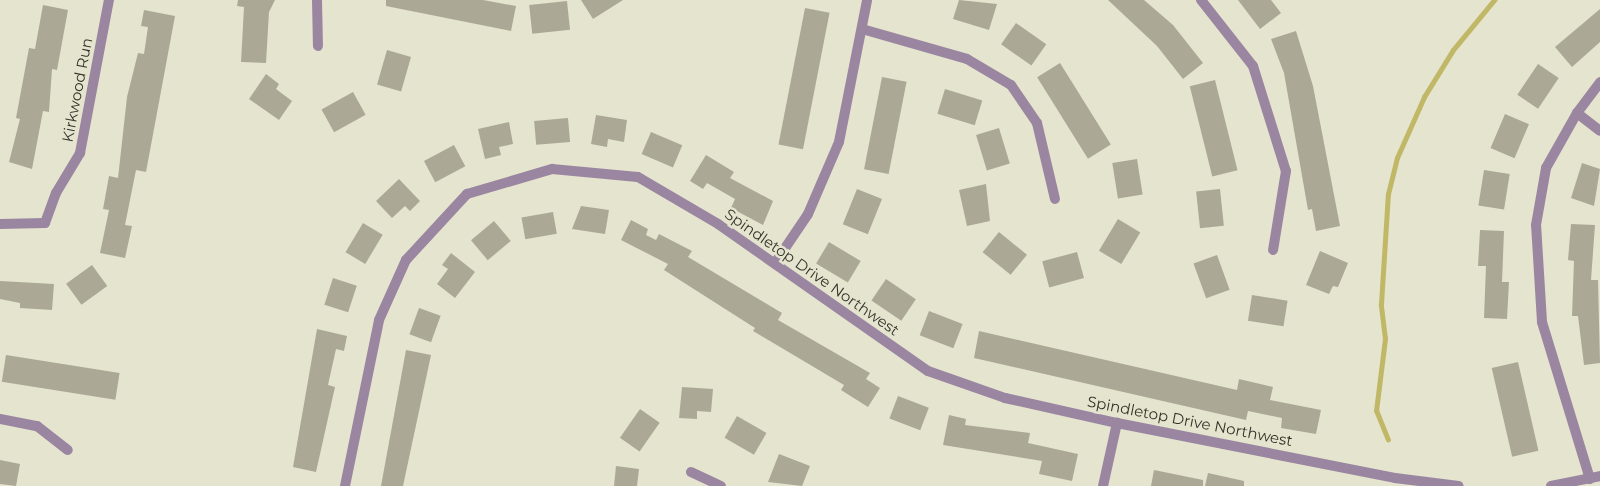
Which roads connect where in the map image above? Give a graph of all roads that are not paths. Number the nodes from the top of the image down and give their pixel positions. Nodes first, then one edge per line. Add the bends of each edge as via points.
1 (109, 0) edge
2 (317, 0) edge
3 (867, 0) edge
4 (1201, 0) edge
5 (862, 29) junction
6 (318, 46) dead end
7 (1600, 82) edge
8 (1577, 113) junction
9 (1600, 131) edge
10 (1055, 200) dead end
11 (0, 224) edge
12 (1273, 250) dead end
13 (775, 264) junction
14 (0, 419) edge
15 (1117, 423) junction
16 (68, 450) dead end
17 (691, 472) dead end
18 (1595, 478) edge
19 (346, 486) edge
20 (720, 486) edge
21 (1103, 486) edge
22 (1460, 486) edge
23 (1551, 486) edge

1 - 11 street, Kirkwood Run via 80,153 56,193 45,223
2 - 6 street
3 - 5 street
4 - 12 street via 1253,66 1286,171
5 - 10 street via 967,59 1011,86 1037,123
5 - 13 street via 839,142 808,214
7 - 8 street
8 - 9 street
8 - 18 street via 1546,168 1536,225 1542,322
13 - 15 street, Spindletop Drive Northwest via 928,371 1005,398
13 - 19 street, Spindletop Drive Northwest via 638,177 552,169 467,194 406,260 379,320
14 - 16 street via 37,426
15 - 21 street
15 - 22 street, Spindletop Drive Northwest via 1395,478
17 - 20 street
18 - 23 street

